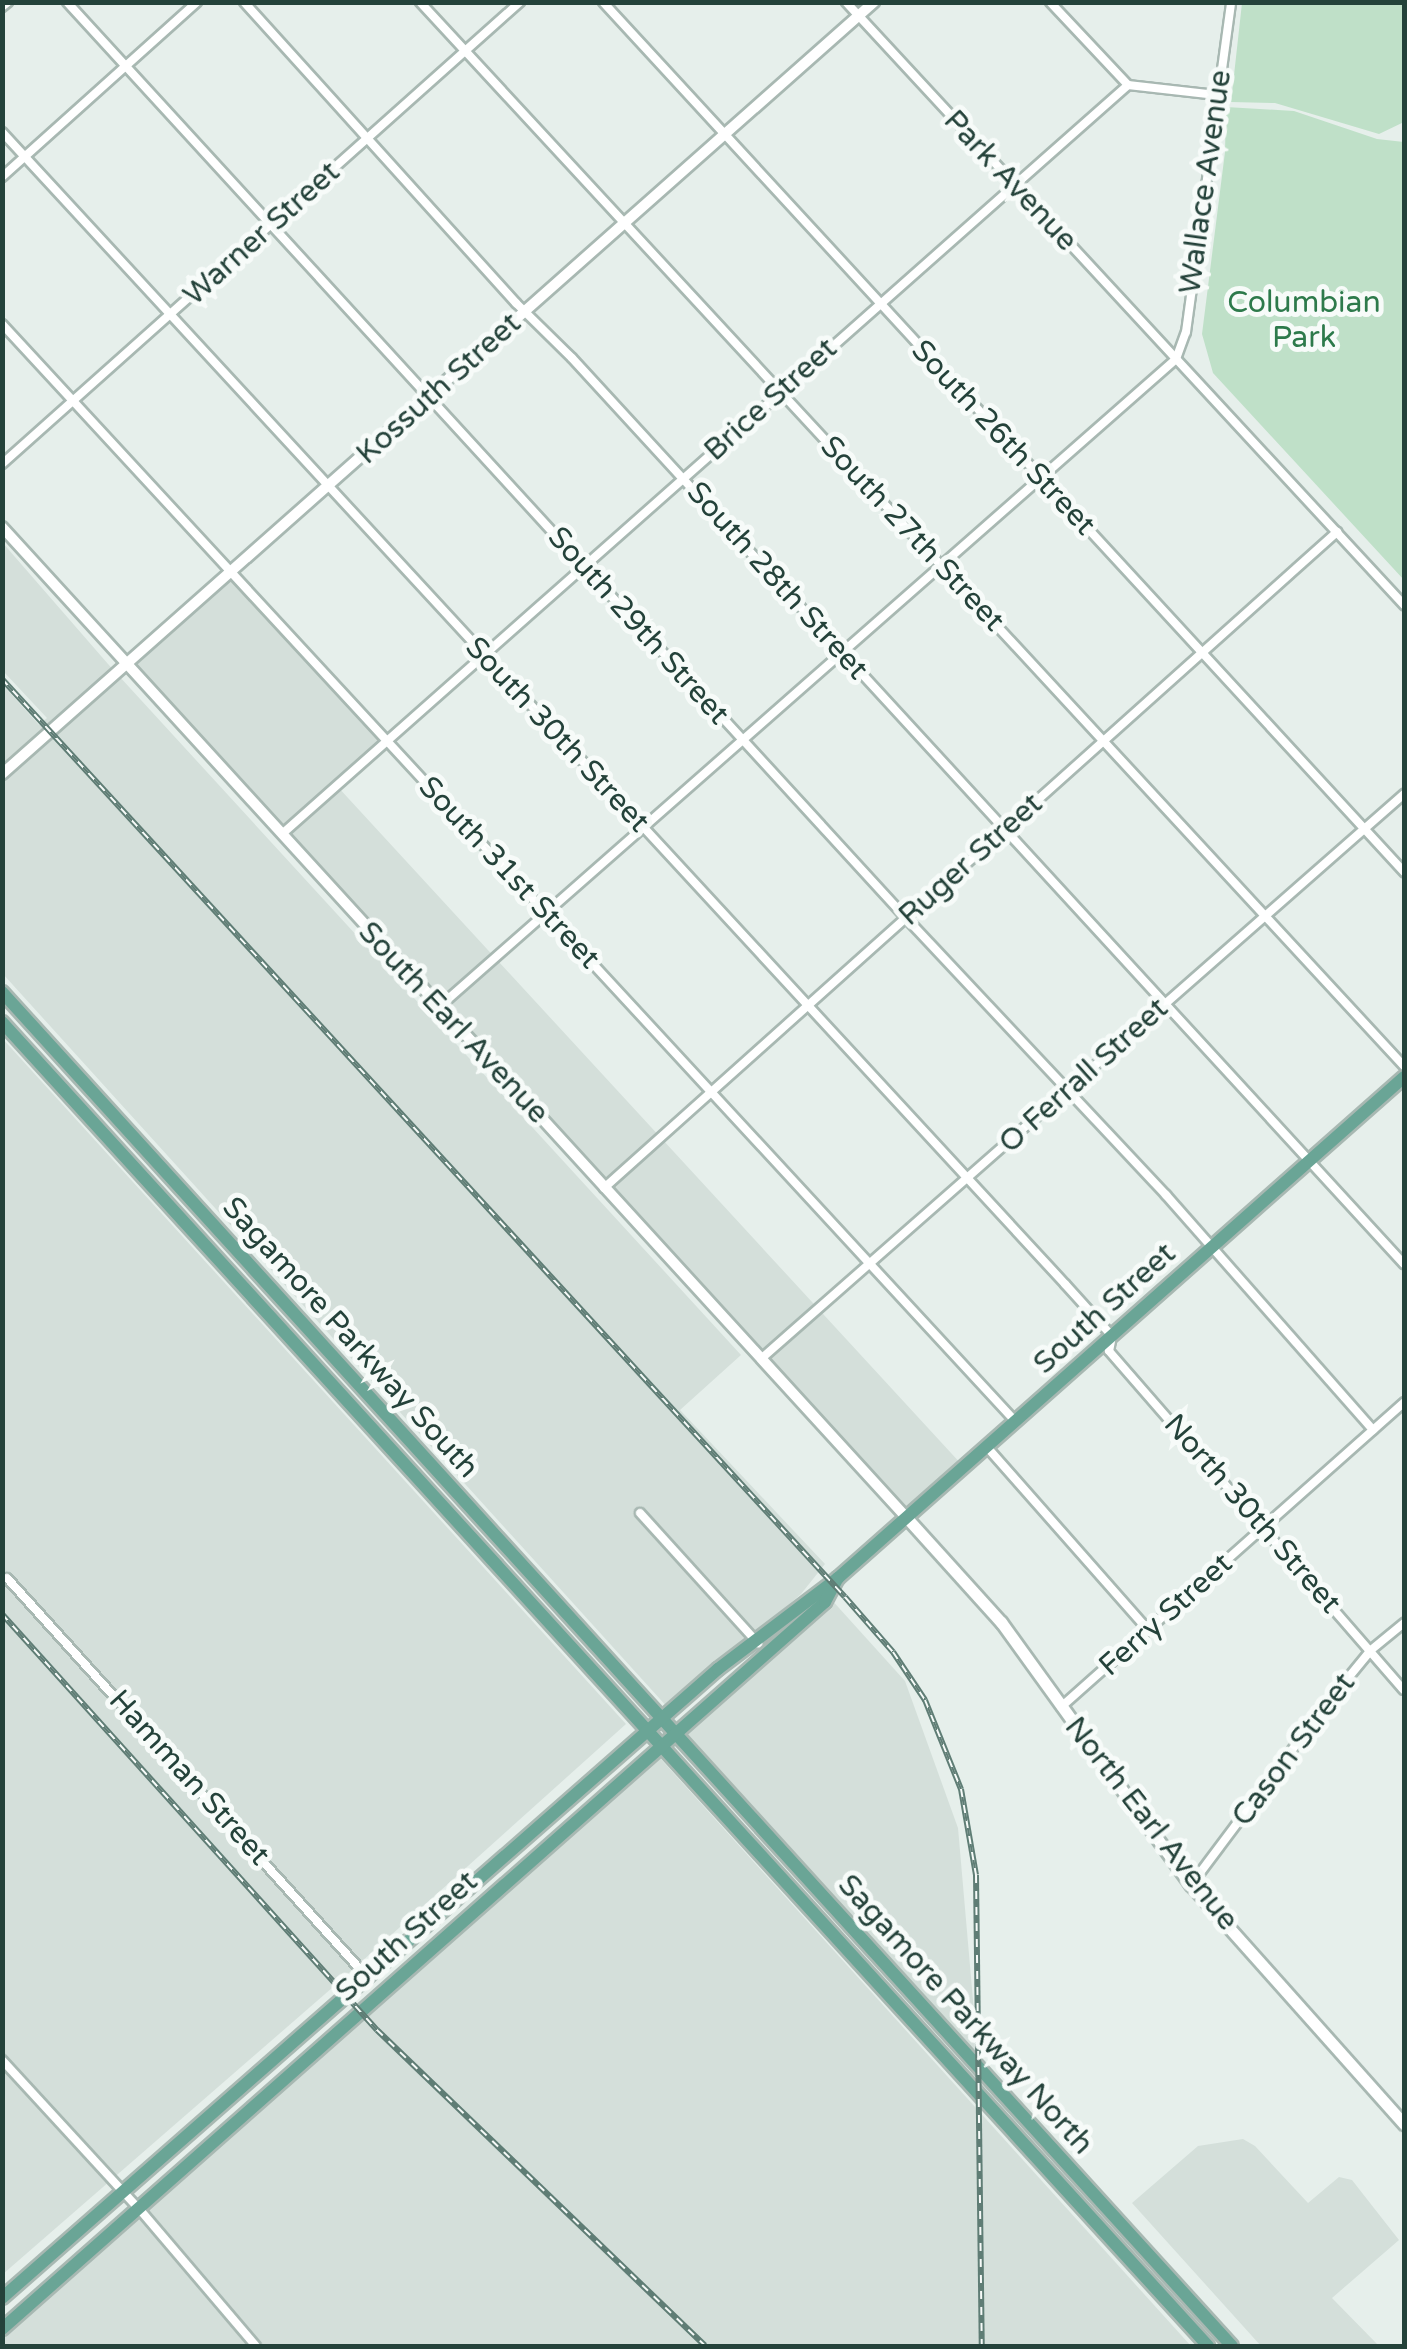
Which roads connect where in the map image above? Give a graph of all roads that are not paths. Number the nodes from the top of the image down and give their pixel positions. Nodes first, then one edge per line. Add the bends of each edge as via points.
1 (67, 2) edge
2 (197, 2) edge
3 (244, 2) edge
4 (420, 2) edge
5 (520, 2) edge
6 (603, 2) edge
7 (846, 2) edge
8 (874, 2) edge
9 (1050, 2) edge
10 (1231, 2) edge
11 (858, 16) junction
12 (465, 51) junction
13 (126, 66) junction
14 (1128, 85) junction
15 (1216, 95) junction
16 (2, 132) edge
17 (724, 135) junction
18 (369, 137) junction
19 (25, 157) junction
20 (2, 177) edge
21 (1014, 187) junction
22 (625, 222) junction
23 (273, 227) junction
24 (880, 304) junction
25 (524, 313) junction
26 (172, 314) junction
27 (2, 324) edge
28 (1176, 359) junction
29 (780, 392) junction
30 (430, 397) junction
31 (75, 402) junction
32 (2, 464) edge
33 (683, 478) junction
34 (1040, 479) junction
35 (330, 486) junction
36 (2, 527) edge
37 (1337, 532) junction
38 (583, 566) junction
39 (941, 566) junction
40 (232, 573) junction
41 (1404, 605) edge
42 (842, 653) junction
43 (1202, 653) junction
44 (483, 654) junction
45 (126, 667) junction
46 (386, 740) junction
47 (742, 740) junction
48 (1104, 741) junction
49 (2, 774) edge
50 (1404, 794) edge
51 (642, 828) junction
52 (1365, 828) junction
53 (1006, 829) junction
54 (281, 836) junction
55 (1404, 872) edge
56 (546, 913) junction
57 (1266, 916) junction
58 (906, 918) junction
59 (2, 992) edge
60 (1166, 1002) junction
61 (807, 1006) junction
62 (439, 1007) junction
63 (2, 1022) edge
64 (1404, 1066) edge
65 (1404, 1077) edge
66 (1068, 1090) junction
67 (711, 1092) junction
68 (1312, 1159) junction
69 (968, 1179) junction
70 (604, 1188) junction
71 (1212, 1247) junction
72 (870, 1263) junction
73 (1404, 1264) edge
74 (1112, 1336) junction
75 (762, 1358) junction
76 (1404, 1402) edge
77 (1016, 1421) junction
78 (1373, 1430) junction
79 (986, 1446) junction
80 (640, 1513) dead end
81 (906, 1517) junction
82 (1264, 1528) junction
83 (7, 1578) dead end
84 (838, 1578) junction
85 (1404, 1623) edge
86 (1148, 1630) junction
87 (758, 1643) junction
88 (1371, 1650) junction
89 (1404, 1690) edge
90 (1061, 1708) junction
91 (663, 1717) junction
92 (646, 1732) junction
93 (676, 1732) junction
94 (659, 1747) junction
95 (1191, 1884) junction
96 (370, 1979) junction
97 (283, 2054) junction
98 (2, 2060) edge
99 (297, 2068) junction
100 (1404, 2124) edge
101 (123, 2192) junction
102 (141, 2211) junction
103 (2, 2298) edge
104 (2, 2329) edge
105 (256, 2346) edge
106 (1208, 2346) edge
107 (1232, 2346) edge

1 - 13 street, South 29th Street
2 - 13 street
3 - 18 street, South 28th Street
4 - 12 street, South 27th Street
5 - 12 street, Warner Street
6 - 17 street, South 26th Street
7 - 11 street, Park Avenue
8 - 11 street, Kossuth Street
9 - 14 street
10 - 15 street, Wallace Avenue
11 - 17 street, Kossuth Street
11 - 21 street, Park Avenue
12 - 18 street, Warner Street
12 - 22 street, South 27th Street
13 - 19 street
13 - 23 street, South 29th Street
14 - 15 street
14 - 21 street, Brice Street
15 - 28 street, Wallace Avenue via 1186,332
16 - 19 street, South 30th Street
17 - 22 street, Kossuth Street
17 - 24 street, South 26th Street
18 - 23 street, Warner Street
18 - 25 street, South 28th Street
19 - 20 street
19 - 26 street, South 30th Street
21 - 24 street, Brice Street
21 - 28 street, Park Avenue
22 - 25 street, Kossuth Street
22 - 29 street, South 27th Street
23 - 26 street, Warner Street
23 - 30 street, South 29th Street
24 - 29 street, Brice Street
24 - 34 street, South 26th Street
25 - 30 street, Kossuth Street
25 - 33 street, South 28th Street
26 - 31 street, Warner Street
26 - 35 street, South 30th Street
27 - 31 street, South 31st Street
28 - 34 street
28 - 37 street
29 - 33 street, Brice Street
29 - 39 street, South 27th Street
30 - 35 street, Kossuth Street
30 - 38 street, South 29th Street
31 - 32 street, Warner Street
31 - 40 street, South 31st Street
33 - 38 street, Brice Street
33 - 42 street, South 28th Street
34 - 39 street
34 - 43 street, South 26th Street
35 - 40 street, Kossuth Street
35 - 44 street, South 30th Street
36 - 45 street, South Earl Avenue
37 - 41 street
37 - 43 street, Ruger Street
38 - 44 street, Brice Street
38 - 47 street, South 29th Street
39 - 42 street
39 - 48 street, South 27th Street
40 - 45 street, Kossuth Street
40 - 46 street, South 31st Street
42 - 47 street
42 - 53 street, South 28th Street
43 - 48 street, Ruger Street
43 - 52 street, South 26th Street
44 - 46 street, Brice Street
44 - 51 street, South 30th Street
45 - 49 street, Kossuth Street
45 - 54 street, South Earl Avenue
46 - 54 street, Brice Street
46 - 56 street, South 31st Street
47 - 51 street
47 - 58 street, South 29th Street
48 - 53 street, Ruger Street
48 - 57 street, South 27th Street
50 - 52 street, O Ferrall Street
51 - 56 street
51 - 61 street, South 30th Street
52 - 55 street, South 26th Street
52 - 57 street, O Ferrall Street
53 - 58 street, Ruger Street
53 - 60 street, South 28th Street
54 - 62 street, South Earl Avenue
56 - 62 street
56 - 67 street, South 31st Street
57 - 60 street, O Ferrall Street
57 - 64 street, South 27th Street
58 - 61 street, Ruger Street
58 - 66 street, South 29th Street
59 - 91 main road, Sagamore Parkway South
60 - 66 street, O Ferrall Street
60 - 68 street, South 28th Street
61 - 67 street, Ruger Street
61 - 69 street, South 30th Street
62 - 70 street, South Earl Avenue
63 - 92 main road, Sagamore Parkway South
65 - 68 main road, South Street
66 - 69 street, O Ferrall Street
66 - 71 street, South 29th Street
67 - 70 street, Ruger Street
67 - 72 street, South 31st Street
68 - 71 main road, South Street
68 - 73 street, South 28th Street
69 - 72 street, O Ferrall Street
69 - 74 street, South 30th Street
70 - 75 street, South Earl Avenue
71 - 74 main road, South Street
71 - 78 street, South 29th Street
72 - 75 street, O Ferrall Street
72 - 77 street, South 31st Street
74 - 77 main road, South Street
74 - 82 street, North 30th Street via 1110,1352
75 - 81 street, South Earl Avenue
76 - 78 street, Ferry Street
77 - 79 main road, South Street
78 - 82 street, Ferry Street
79 - 81 main road, South Street
79 - 86 street
80 - 87 street
81 - 84 main road, South Street
81 - 90 main road, North Earl Avenue via 998,1619
82 - 86 street, Ferry Street
82 - 88 street, North 30th Street
83 - 96 street, Hamman Street
84 - 87 main road, South Street
84 - 93 main road, South Street via 825,1602
85 - 88 street, Cason Street
86 - 90 street, Ferry Street
87 - 91 main road, South Street
88 - 89 street, North 30th Street
88 - 95 street, Cason Street
90 - 95 main road, North Earl Avenue
91 - 92 main road, South Street
91 - 93 main road, Sagamore Parkway North
92 - 94 main road, Sagamore Parkway North
92 - 96 main road, South Street
93 - 94 main road, South Street
93 - 107 main road, Sagamore Parkway North
94 - 99 main road, South Street
94 - 106 main road, Sagamore Parkway North
95 - 100 main road, North Earl Avenue
96 - 97 main road, South Street
97 - 99 main road
97 - 101 main road, South Street
98 - 101 street
99 - 102 main road, South Street
101 - 102 street
101 - 103 main road, South Street
102 - 104 main road, South Street
102 - 105 street

